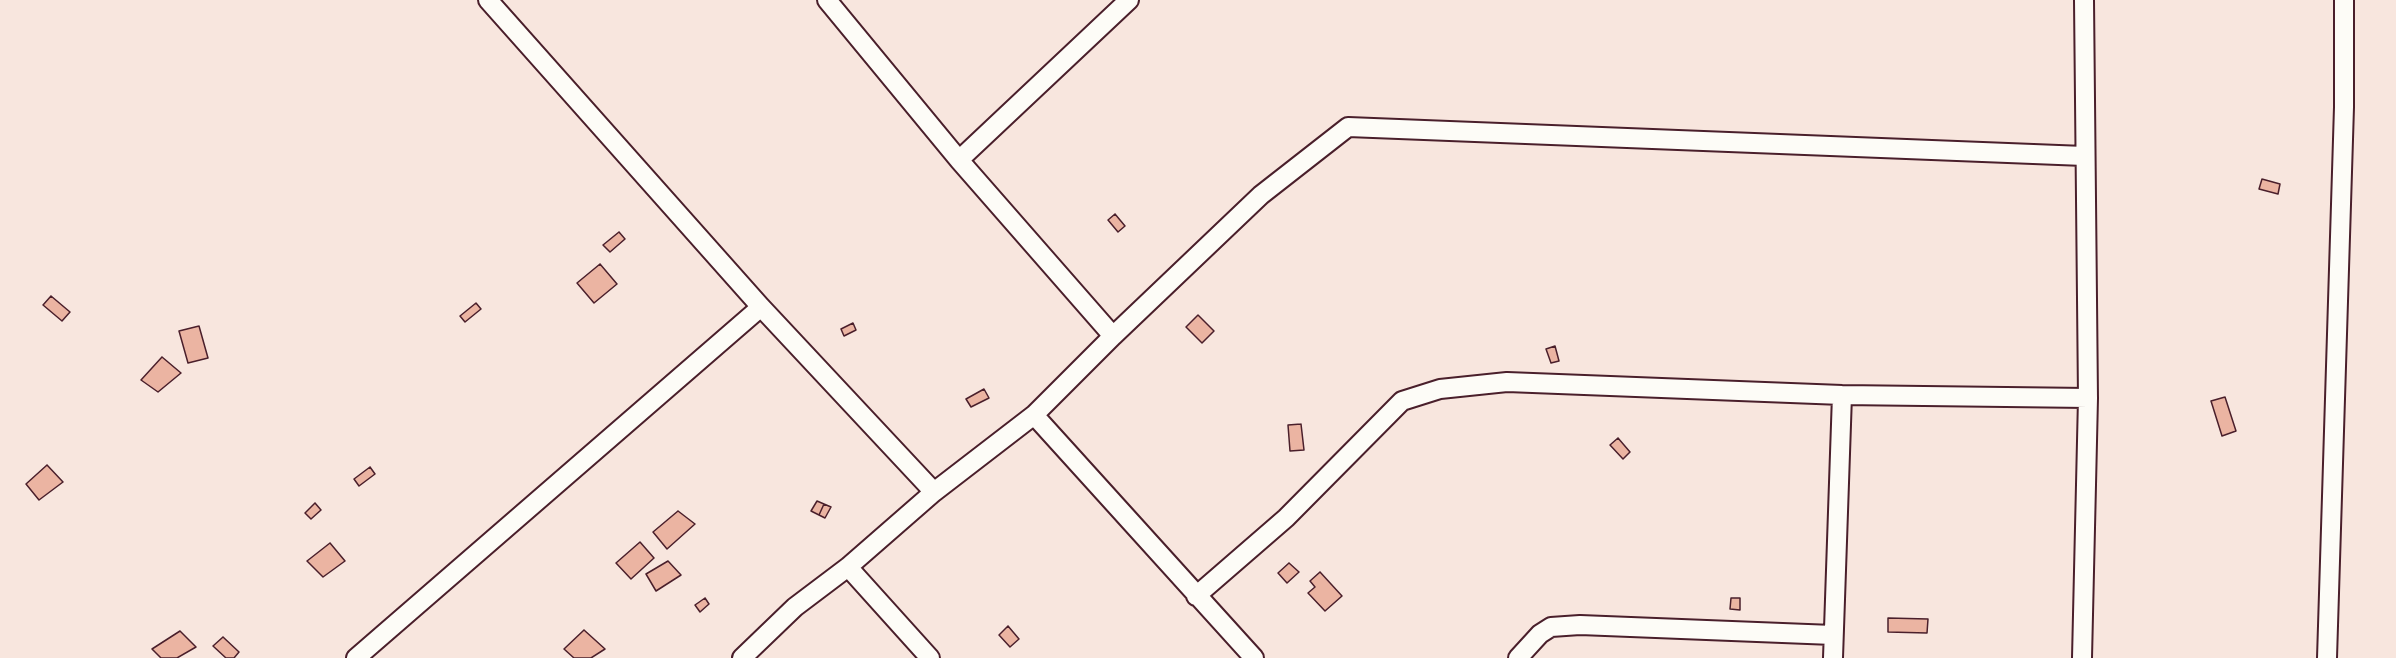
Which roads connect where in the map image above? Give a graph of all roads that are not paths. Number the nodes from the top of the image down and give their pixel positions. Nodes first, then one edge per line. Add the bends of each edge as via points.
1 (488, 0) edge
2 (827, 0) edge
3 (1129, 0) edge
4 (2084, 0) edge
5 (2344, 0) edge
6 (2084, 156) junction
7 (959, 160) junction
8 (761, 307) junction
9 (1113, 336) junction
10 (1842, 395) junction
11 (2088, 398) junction
12 (1034, 416) junction
13 (933, 492) junction
14 (848, 567) junction
15 (1196, 596) junction
16 (1833, 635) junction
17 (356, 658) edge
18 (741, 658) edge
19 (930, 658) edge
20 (1254, 658) edge
21 (1518, 658) edge
22 (1833, 658) edge
23 (2082, 658) edge
24 (2327, 658) edge

1 - 8 street
2 - 7 street
3 - 7 street
4 - 6 street
5 - 24 street
6 - 9 street via 1348,127 1261,195
6 - 11 street
7 - 9 street
8 - 13 street
8 - 17 street
9 - 12 street
10 - 11 street
10 - 15 street via 1507,382 1440,389 1402,402 1286,518
10 - 16 street
11 - 23 street
12 - 13 street
12 - 15 street
13 - 14 street
14 - 18 street via 795,607
14 - 19 street
15 - 20 street
16 - 21 street via 1551,627
16 - 22 street

